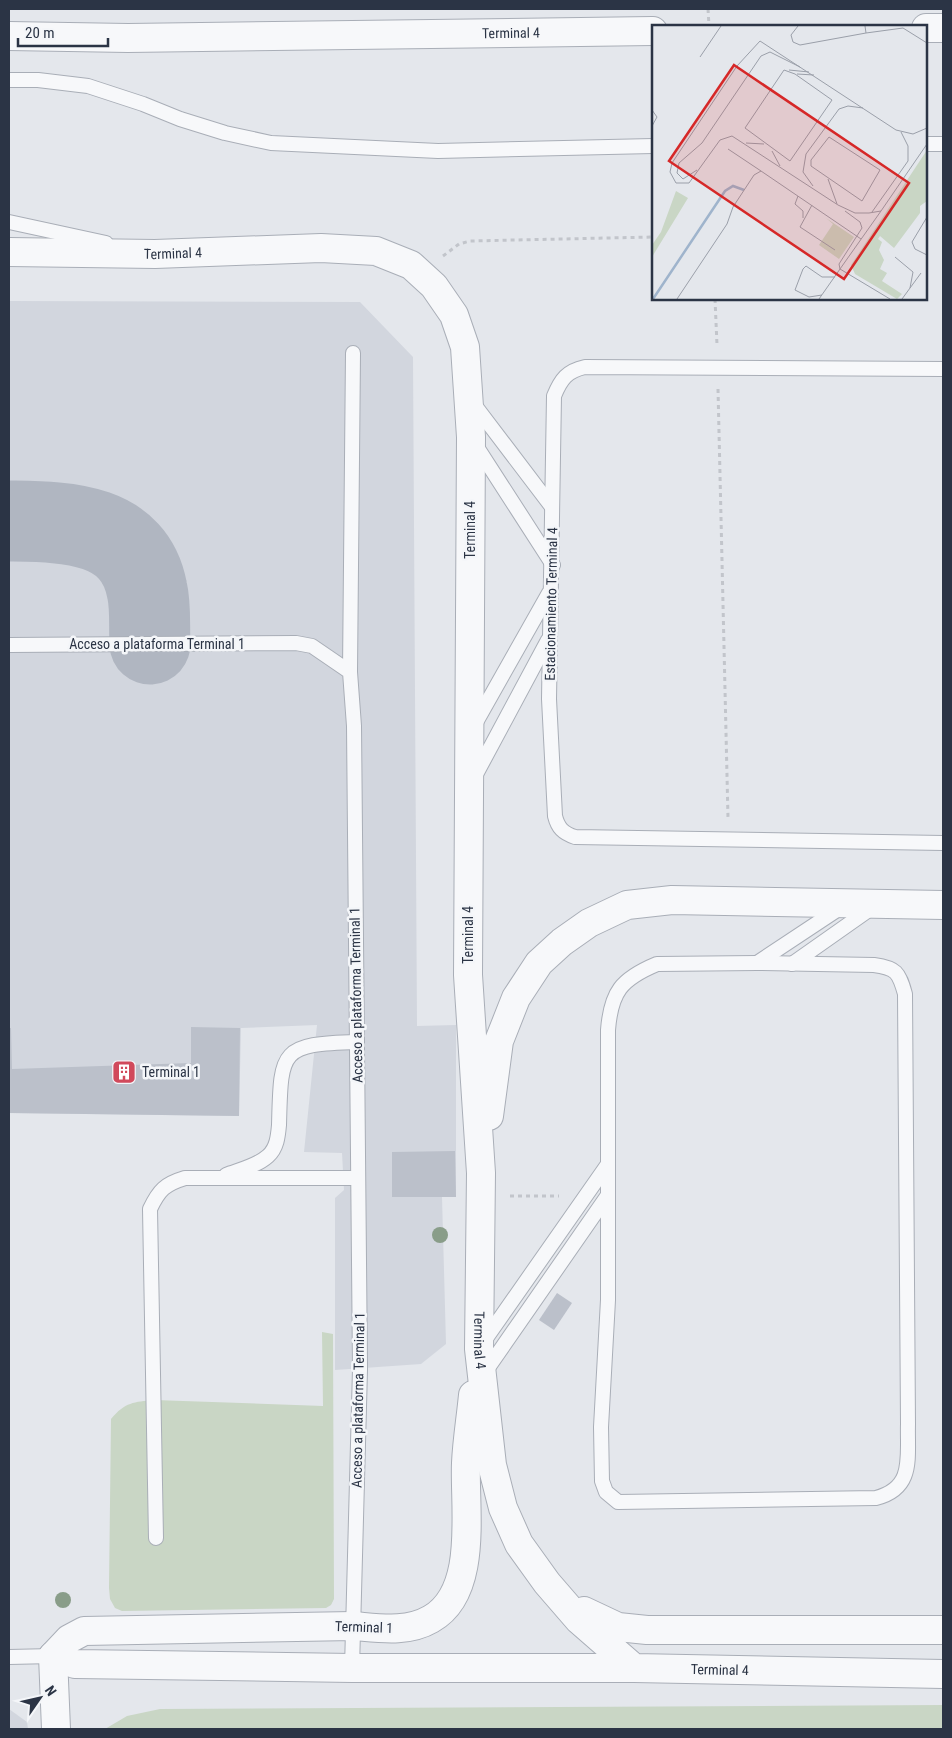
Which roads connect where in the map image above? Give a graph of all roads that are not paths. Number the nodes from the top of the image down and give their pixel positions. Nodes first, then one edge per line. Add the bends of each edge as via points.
1 (927, 28) edge
2 (943, 28) edge
3 (652, 31) edge
4 (9, 36) edge
5 (9, 80) edge
6 (927, 144) edge
7 (943, 144) edge
8 (652, 146) edge
9 (9, 222) edge
10 (9, 252) edge
11 (155, 254) junction
12 (352, 353) dead end
13 (943, 369) edge
14 (470, 398) junction
15 (471, 438) junction
16 (552, 507) junction
17 (553, 566) junction
18 (550, 590) junction
19 (550, 638) junction
20 (9, 645) edge
21 (350, 672) junction
22 (469, 734) junction
23 (469, 787) junction
24 (943, 843) edge
25 (848, 903) junction
26 (878, 903) junction
27 (943, 905) edge
28 (757, 963) junction
29 (792, 964) junction
30 (357, 1042) junction
31 (608, 1164) junction
32 (218, 1178) junction
33 (358, 1178) junction
34 (481, 1185) junction
35 (608, 1195) junction
36 (479, 1348) junction
37 (482, 1378) junction
38 (156, 1538) dead end
39 (546, 1583) junction
40 (353, 1626) junction
41 (943, 1630) edge
42 (53, 1656) junction
43 (9, 1657) edge
44 (352, 1668) junction
45 (634, 1668) junction
46 (943, 1674) edge
47 (56, 1729) edge

1 - 2 street
3 - 4 street, Terminal 4 via 148,38
5 - 8 lane via 88,86 180,119 271,143 438,151
6 - 7 lane
9 - 11 lane
10 - 11 street, Terminal 4
11 - 14 street, Terminal 4 via 321,248 376,251 411,265 434,286 454,315 465,347
12 - 21 lane
13 - 16 lane, Estacionamiento Terminal 4 via 586,367 571,370 560,380 554,396
14 - 15 street, Terminal 4
14 - 16 lane
15 - 17 lane
15 - 22 street, Terminal 4
16 - 17 lane, Estacionamiento Terminal 4
17 - 18 lane, Estacionamiento Terminal 4
18 - 19 lane, Estacionamiento Terminal 4
18 - 22 lane
19 - 23 lane
19 - 24 lane, Estacionamiento Terminal 4 via 554,816 565,834 574,837
20 - 21 lane, Acceso a plataforma Terminal 1 via 296,644 312,646
21 - 30 lane, Acceso a plataforma Terminal 1 via 354,726
22 - 23 street, Terminal 4
23 - 34 street, Terminal 4 via 468,975
25 - 26 street
25 - 28 lane
25 - 34 street via 672,900 627,905 589,923 562,942 539,964 516,998 499,1041
26 - 27 street
26 - 29 lane
28 - 29 lane
28 - 31 lane via 657,964 628,980 616,993 610,1005 608,1030
29 - 35 lane via 886,966 900,977 905,994 908,1424 905,1478 898,1488 876,1498 628,1503 611,1498 602,1481 601,1427 608,1300
30 - 32 lane via 307,1045 287,1059 281,1072 276,1146 260,1162
30 - 33 lane, Acceso a plataforma Terminal 1
31 - 35 lane
31 - 36 lane
32 - 33 lane
32 - 38 lane via 185,1178 170,1183 157,1194 150,1208
33 - 40 lane, Acceso a plataforma Terminal 1 via 360,1369
34 - 36 street, Terminal 4
35 - 37 lane
36 - 37 street, Terminal 4
36 - 40 street, Terminal 1 via 466,1462 467,1539 462,1577 449,1602 432,1618 414,1626 395,1629
37 - 39 street, Terminal 4 via 492,1465 503,1508 519,1544
39 - 41 street via 592,1616 618,1627 647,1630
39 - 45 street, Terminal 4 via 579,1620
40 - 42 street, Terminal 1 via 84,1631 69,1639
40 - 44 lane, Acceso a plataforma Terminal 1
42 - 43 lane
42 - 44 street via 75,1664
42 - 47 street
44 - 45 street
45 - 46 street, Terminal 4

